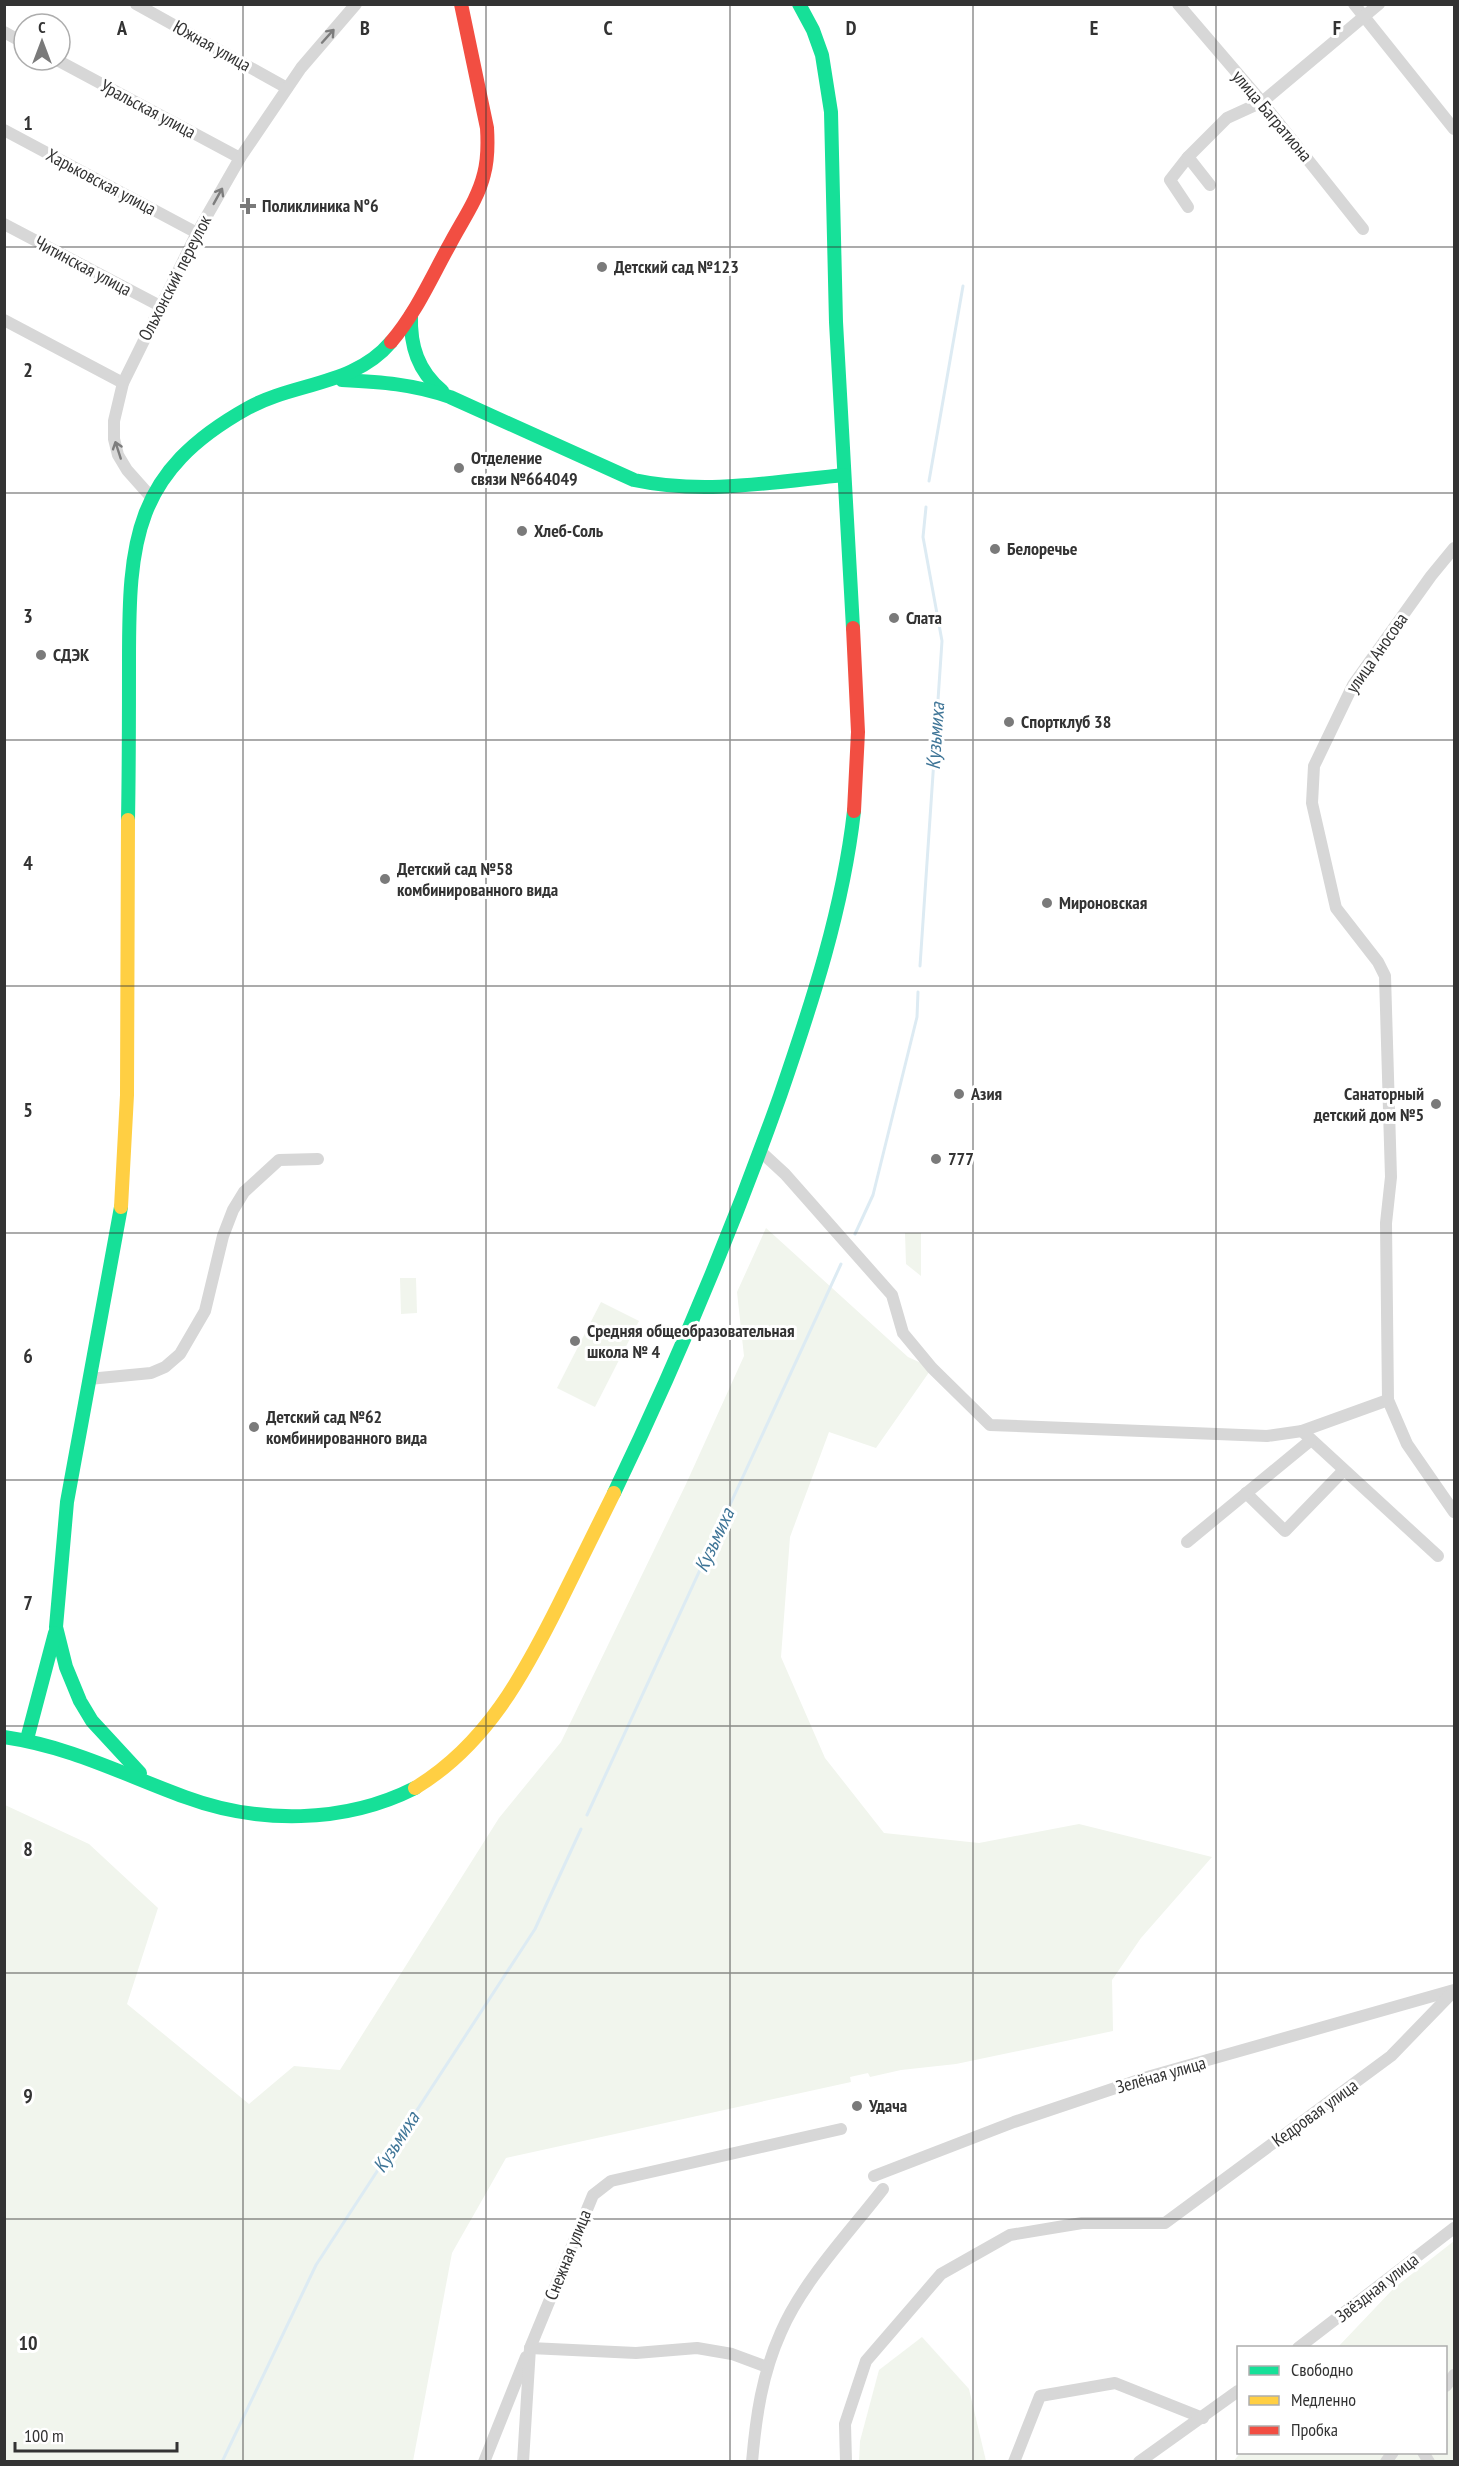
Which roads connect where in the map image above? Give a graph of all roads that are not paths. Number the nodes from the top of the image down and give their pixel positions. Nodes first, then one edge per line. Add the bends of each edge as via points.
1 (136, 4) edge
2 (356, 4) edge
3 (461, 4) edge
4 (799, 4) edge
5 (1178, 4) edge
6 (1354, 4) edge
7 (1380, 4) edge
8 (1365, 17) junction
9 (72, 68) edge
10 (287, 88) junction
11 (1262, 102) junction
12 (1455, 129) edge
13 (4, 130) edge
14 (1188, 157) junction
15 (240, 158) junction
16 (1210, 185) dead end
17 (1188, 207) dead end
18 (4, 224) edge
19 (1363, 228) dead end
20 (197, 233) junction
21 (162, 307) junction
22 (411, 315) junction
23 (4, 320) edge
24 (330, 381) junction
25 (123, 383) junction
26 (450, 397) junction
27 (844, 475) junction
28 (151, 497) junction
29 (1455, 548) edge
30 (760, 1151) junction
31 (318, 1159) dead end
32 (89, 1379) junction
33 (1388, 1400) junction
34 (1302, 1431) junction
35 (1311, 1440) junction
36 (1344, 1470) junction
37 (1246, 1493) junction
38 (1455, 1512) edge
39 (1187, 1542) dead end
40 (1438, 1556) dead end
41 (56, 1627) junction
42 (4, 1737) edge
43 (27, 1739) junction
44 (148, 1781) junction
45 (1455, 1991) edge
46 (841, 2129) dead end
47 (874, 2176) dead end
48 (883, 2189) dead end
49 (1455, 2228) edge
50 (1301, 2346) edge
51 (530, 2348) junction
52 (767, 2367) junction
53 (1237, 2392) edge
54 (1203, 2418) junction
55 (484, 2462) edge
56 (523, 2462) edge
57 (752, 2462) edge
58 (846, 2462) edge
59 (1014, 2462) edge
60 (1139, 2462) edge

1 - 10 street, Южная улица
10 -> 2 street, Ольхонский переулок
3 - 22 street via 487,128 487,166 478,195
4 - 27 street via 813,30 828,84
5 - 11 street, улица Багратиона
6 - 8 street
7 - 8 street
8 - 11 street
8 - 12 street
9 - 15 street, Уральская улица
10 - 15 street, Ольхонский переулок
11 - 14 street via 1227,118
11 - 19 street, улица Багратиона
13 - 20 street, Харьковская улица
14 - 16 street
14 - 17 street via 1170,180
20 -> 15 street, Ольхонский переулок
18 - 21 street, Читинская улица
20 - 21 street, Ольхонский переулок
21 - 25 street, Ольхонский переулок
22 - 24 street via 374,359
22 - 26 street via 410,333 421,367 433,385
23 - 25 street
24 - 26 street via 391,382
24 - 28 street via 289,390 231,419 196,446
28 -> 25 street, Ольхонский переулок via 127,470 116,447 114,422
26 - 27 street via 579,457 634,480 661,486 709,488
27 - 30 street via 857,704 854,816 825,956
28 - 32 street via 132,556 129,593 123,1189
29 - 33 street, улица Аносова via 1353,685 1314,766 1312,803 1336,908 1378,962 1387,992
30 - 34 street via 892,1295 903,1333 990,1425 1267,1436
30 - 44 street via 708,1289 661,1397 558,1607 520,1680 465,1749 431,1779 397,1797 354,1809 315,1814 250,1814 186,1797
31 - 32 street via 279,1160 244,1192 223,1236 206,1311 180,1354 151,1373
32 - 41 street via 62,1537
33 - 34 street
33 - 38 street via 1407,1444
34 - 35 street
35 - 36 street
35 - 37 street
36 - 37 street via 1285,1531
36 - 40 street
37 - 39 street
41 - 43 street
41 - 44 street via 66,1667 86,1711
42 - 43 street
43 - 44 street via 83,1753
45 - 47 street, Зелёная улица via 1151,2076 1014,2122
45 - 58 street, Кедровая улица via 1391,2056 1165,2223 1082,2223 1010,2235 941,2274 866,2361 846,2424
46 - 51 street, Снежная улица via 611,2181 593,2195
48 - 52 street via 806,2289 781,2330
49 - 50 street, Звёздная улица
51 - 52 street via 636,2353 697,2348 732,2354
51 - 55 street
51 - 56 street, Снежная улица
52 - 57 street via 756,2409
53 - 54 street
54 - 59 street via 1115,2383 1040,2396
54 - 60 street

